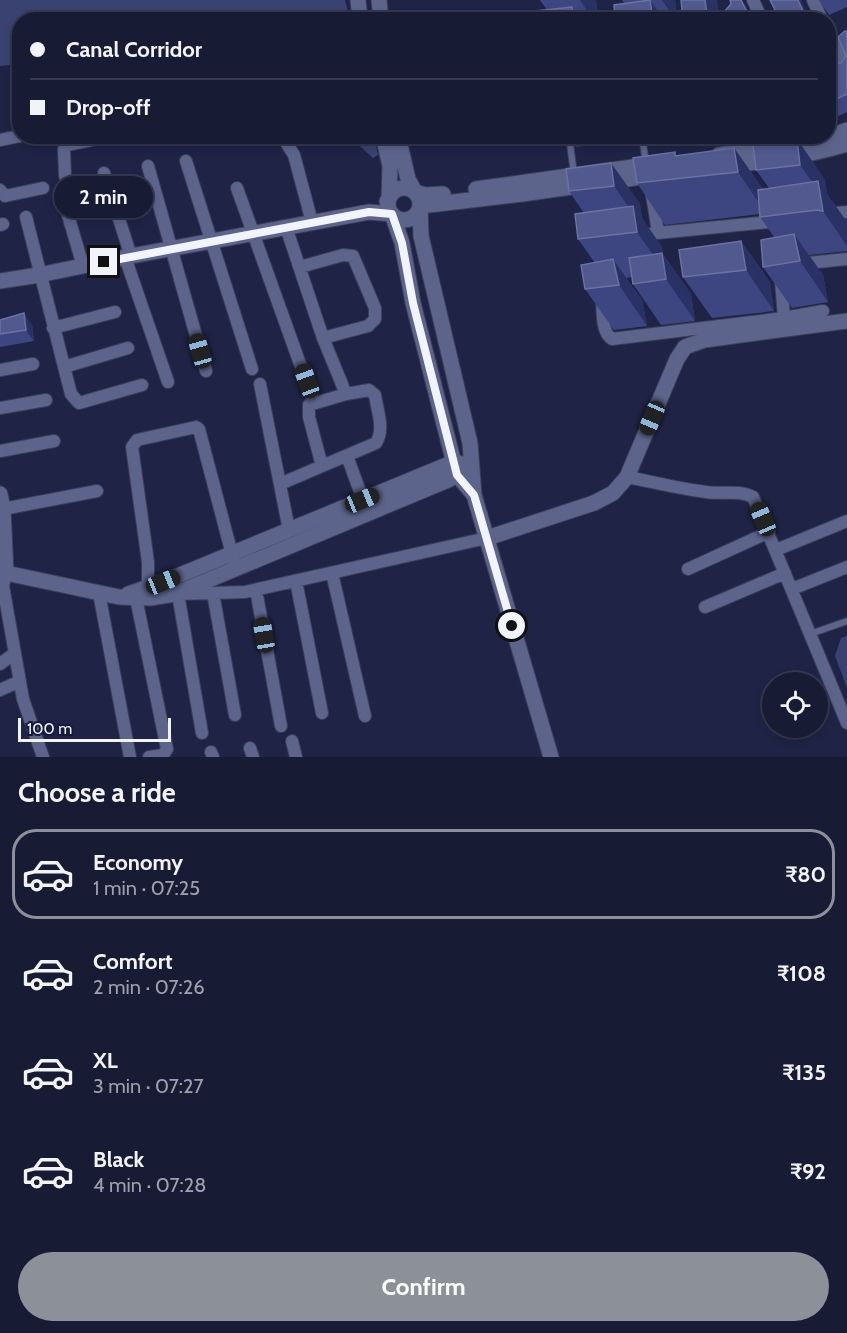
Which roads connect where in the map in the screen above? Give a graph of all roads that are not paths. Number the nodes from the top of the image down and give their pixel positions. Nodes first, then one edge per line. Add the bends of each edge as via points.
1 (837, 46) edge
2 (847, 69) edge
3 (72, 144) edge
4 (287, 144) edge
5 (385, 144) edge
6 (400, 144) edge
7 (569, 144) edge
8 (643, 144) edge
9 (821, 144) edge
10 (699, 158) edge
11 (770, 160) junction
12 (186, 161) dead end
13 (148, 166) dead end
14 (667, 168) edge
15 (712, 168) edge
16 (648, 170) junction
17 (104, 173) dead end
18 (574, 174) junction
19 (65, 176) dead end
20 (43, 188) dead end
21 (237, 188) dead end
22 (0, 190) edge
23 (63, 198) dead end
24 (417, 199) junction
25 (391, 207) junction
26 (847, 212) edge
27 (810, 216) edge
28 (26, 217) dead end
29 (780, 221) edge
30 (312, 222) junction
31 (286, 227) junction
32 (658, 232) junction
33 (253, 233) junction
34 (626, 236) edge
35 (210, 241) junction
36 (170, 249) junction
37 (128, 256) junction
38 (847, 259) edge
39 (83, 266) junction
40 (300, 267) junction
41 (39, 275) junction
42 (0, 281) edge
43 (612, 288) edge
44 (115, 312) dead end
45 (823, 312) dead end
46 (784, 318) junction
47 (847, 321) edge
48 (53, 328) junction
49 (323, 338) junction
50 (128, 348) dead end
51 (33, 364) dead end
52 (64, 366) junction
53 (252, 369) dead end
54 (0, 370) edge
55 (206, 371) dead end
56 (168, 382) dead end
57 (260, 384) dead end
58 (142, 385) dead end
59 (346, 394) junction
60 (46, 400) dead end
61 (314, 403) junction
62 (0, 408) edge
63 (54, 441) dead end
64 (0, 452) edge
65 (347, 456) junction
66 (322, 466) junction
67 (472, 467) junction
68 (456, 469) junction
69 (627, 477) junction
70 (280, 484) junction
71 (97, 491) dead end
72 (474, 495) junction
73 (2, 502) edge
74 (365, 507) junction
75 (847, 521) edge
76 (289, 530) junction
77 (769, 532) junction
78 (487, 538) junction
79 (776, 550) junction
80 (234, 561) junction
81 (847, 567) edge
82 (688, 569) dead end
83 (332, 573) junction
84 (785, 573) junction
85 (3, 574) edge
86 (296, 581) junction
87 (148, 587) junction
88 (792, 589) junction
89 (256, 590) junction
90 (99, 593) junction
91 (213, 593) junction
92 (177, 594) junction
93 (119, 597) junction
94 (136, 598) junction
95 (705, 607) dead end
96 (847, 621) edge
97 (810, 634) junction
98 (15, 653) junction
99 (0, 664) edge
100 (20, 681) junction
101 (0, 690) edge
102 (322, 713) dead end
103 (235, 715) dead end
104 (365, 716) dead end
105 (847, 723) edge
106 (282, 726) dead end
107 (202, 733) dead end
108 (292, 741) dead end
109 (43, 757) edge
110 (130, 757) edge
111 (149, 757) edge
112 (296, 757) edge
113 (551, 757) edge

1 - 2 street
3 - 19 street via 64,149
4 - 30 street via 294,154
5 - 25 street
6 - 24 street
7 - 18 lane
8 - 16 lane
9 - 11 street
10 - 11 street
11 - 15 street
12 - 35 street
13 - 36 street
14 - 16 street
16 - 18 street
16 - 24 street via 522,194
16 - 32 street
17 - 37 street
18 - 24 street
20 - 22 street via 5,196
21 - 33 street
23 - 39 street
24 - 25 street via 405,188 400,189
24 - 25 street via 416,214 407,219 397,218
24 - 67 street via 421,236 470,443
25 - 30 street
25 - 68 street
26 - 27 street
28 - 41 street
29 - 32 street
30 - 31 street
31 - 33 street
31 - 40 street
32 - 34 street
33 - 35 street
33 - 61 street
35 - 36 street
35 - 53 street
36 - 37 street
36 - 55 street
37 - 39 street
37 - 56 street
38 - 46 street via 780,266
39 - 41 street
40 - 49 street
40 - 49 street via 343,255 353,256 375,308 375,320 368,326
41 - 42 street
41 - 48 street
43 - 46 street via 601,290 605,331 612,339
44 - 48 street
45 - 46 street
47 - 69 street via 704,340 685,347
48 - 52 street
49 - 59 street
50 - 52 street
51 - 54 street
52 - 58 street via 71,394 79,403
57 - 70 street
59 - 61 street
59 - 65 street via 369,390 375,395 381,428 376,443
60 - 62 street
61 - 66 street via 308,409
63 - 64 street
65 - 66 street
65 - 74 street
66 - 70 street
67 - 68 street
67 - 72 street
68 - 72 street
68 - 74 street
69 - 77 street via 710,493 747,494 753,497
69 - 78 street via 613,494 594,503
70 - 76 street
71 - 73 street
72 - 78 street
73 - 85 street
74 - 76 street
74 - 80 street
75 - 79 street
76 - 80 street
77 - 79 street
77 - 82 street
78 - 83 street
78 - 113 street
79 - 84 street
80 - 87 street
80 - 87 street via 199,429 137,440 132,447
80 - 92 street
81 - 88 street
83 - 86 street
83 - 104 street
84 - 88 street
84 - 95 street
85 - 90 street
85 - 98 street
86 - 89 street
86 - 102 street
87 - 93 street
88 - 97 street
89 - 91 street
89 - 106 street
90 - 93 street
90 - 110 street
91 - 92 street
91 - 103 street
92 - 94 street
92 - 107 street
93 - 94 street
94 - 111 street via 167,750
96 - 97 lane
97 - 105 street
98 - 99 street
98 - 100 street
100 - 101 street
100 - 109 street
108 - 112 street

